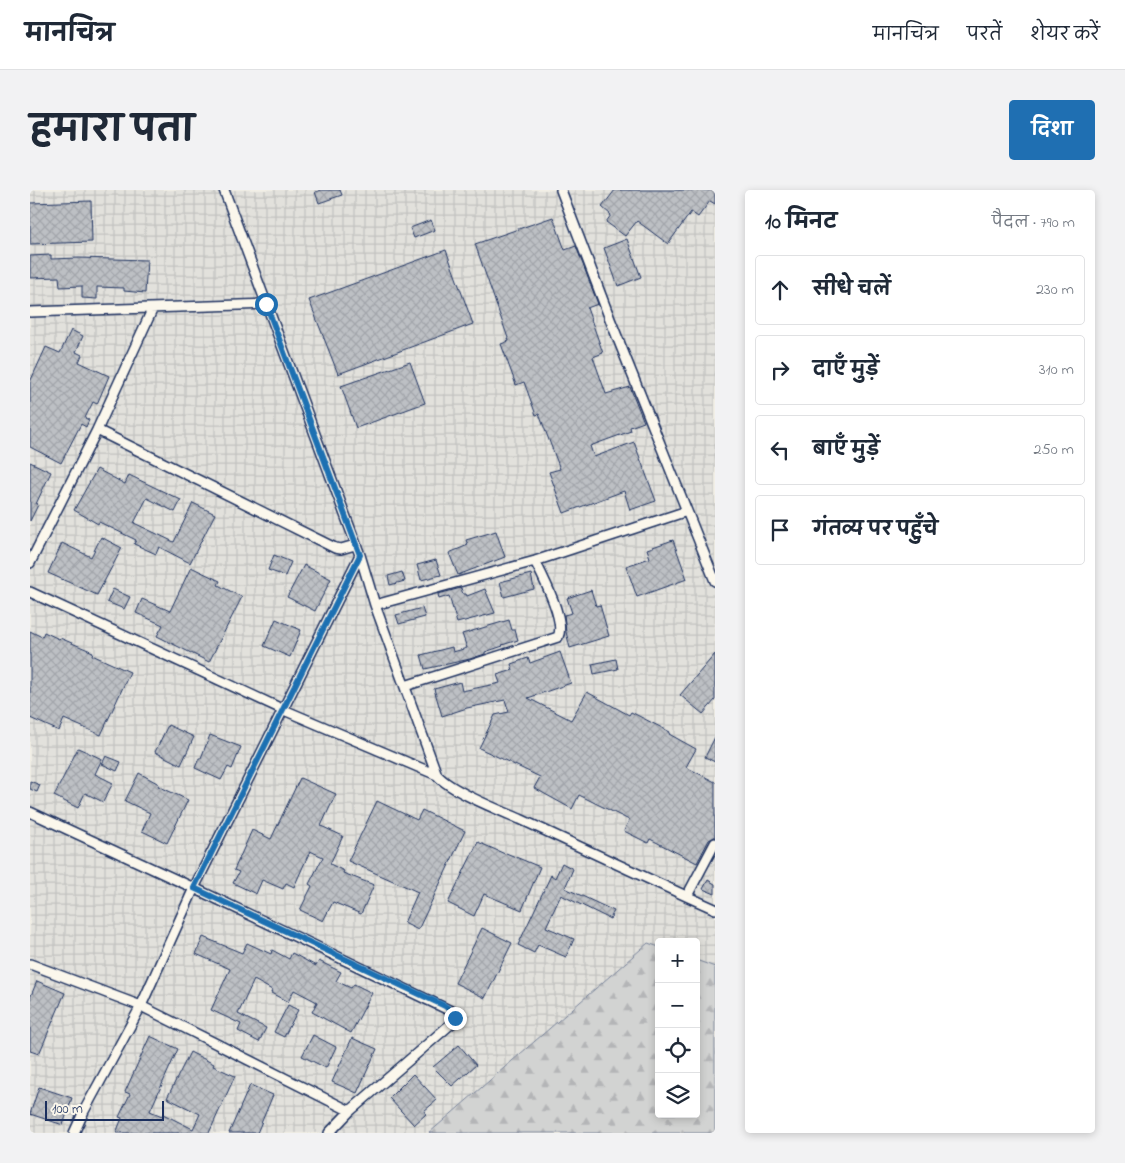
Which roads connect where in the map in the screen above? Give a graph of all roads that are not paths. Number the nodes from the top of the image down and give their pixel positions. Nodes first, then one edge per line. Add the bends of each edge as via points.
1 (224, 190) edge
2 (561, 190) edge
3 (266, 304) junction
4 (153, 308) junction
5 (30, 312) edge
6 (97, 430) junction
7 (687, 511) junction
8 (355, 545) junction
9 (360, 555) junction
10 (536, 561) junction
11 (30, 563) edge
12 (715, 581) edge
13 (30, 592) edge
14 (375, 606) junction
15 (405, 686) junction
16 (284, 710) junction
17 (437, 775) junction
18 (30, 812) edge
19 (715, 843) edge
20 (194, 888) junction
21 (687, 896) junction
22 (715, 909) edge
23 (30, 964) edge
24 (141, 1006) junction
25 (350, 1111) junction
26 (74, 1133) edge
27 (329, 1133) edge

1 - 3 lane
2 - 7 lane
3 - 4 lane
3 - 8 lane
4 - 5 lane
4 - 6 lane
6 - 8 lane via 335,548
6 - 11 lane
7 - 10 lane
7 - 12 lane
8 - 9 lane
9 - 14 lane
9 - 16 lane
10 - 14 lane
10 - 15 lane via 555,608 560,628 558,637
13 - 16 lane
14 - 15 lane
15 - 17 lane
16 - 17 lane
16 - 20 lane
17 - 21 lane via 470,796
18 - 20 lane
19 - 21 lane
20 - 24 lane
20 - 25 lane via 453,1012 455,1018 452,1023
21 - 22 lane
23 - 24 lane
24 - 25 lane
24 - 26 lane
25 - 27 lane

